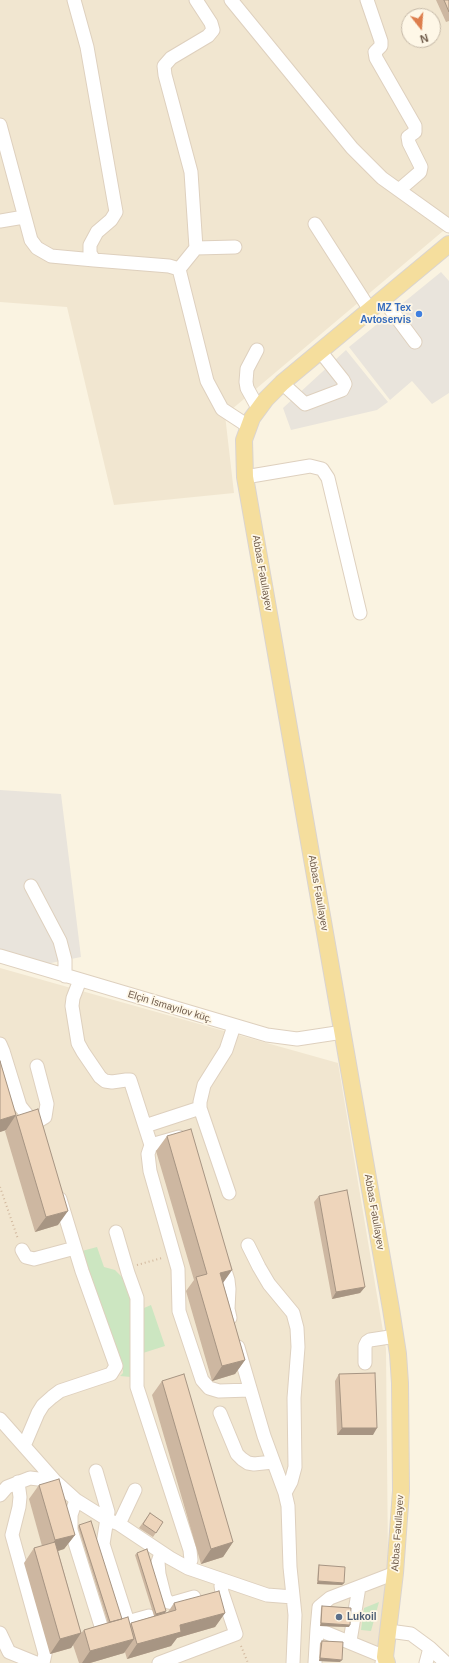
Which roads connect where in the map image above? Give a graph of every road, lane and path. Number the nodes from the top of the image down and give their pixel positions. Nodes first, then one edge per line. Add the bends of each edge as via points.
1 (74, 0) edge
2 (196, 0) edge
3 (231, 0) edge
4 (368, 0) edge
5 (0, 125) edge
6 (399, 190) junction
7 (24, 217) junction
8 (0, 221) edge
9 (315, 224) dead end
10 (449, 226) edge
11 (449, 244) edge
12 (235, 247) dead end
13 (196, 248) junction
14 (94, 260) junction
15 (179, 269) junction
16 (383, 299) junction
17 (370, 310) junction
18 (415, 342) dead end
19 (257, 350) dead end
20 (320, 351) junction
21 (282, 383) junction
22 (258, 408) junction
23 (248, 426) junction
24 (245, 477) junction
25 (360, 613) dead end
26 (31, 886) dead end
27 (0, 956) edge
28 (66, 976) junction
29 (80, 980) junction
30 (234, 1026) junction
31 (343, 1032) junction
32 (0, 1044) edge
33 (37, 1066) dead end
34 (200, 1108) junction
35 (35, 1123) junction
36 (144, 1126) junction
37 (42, 1141) edge
38 (151, 1145) junction
39 (189, 1148) edge
40 (0, 1187) edge
41 (56, 1187) edge
42 (229, 1193) dead end
43 (116, 1232) dead end
44 (248, 1245) dead end
45 (75, 1248) junction
46 (22, 1250) joint
47 (219, 1251) edge
48 (175, 1254) junction
49 (126, 1268) junction
50 (396, 1336) junction
51 (365, 1364) dead end
52 (250, 1390) junction
53 (220, 1413) dead end
54 (0, 1419) edge
55 (24, 1446) junction
56 (273, 1462) junction
57 (96, 1471) dead end
58 (55, 1481) junction
59 (18, 1482) junction
60 (134, 1490) dead end
61 (285, 1493) junction
62 (0, 1495) edge
63 (76, 1500) junction
64 (113, 1522) junction
65 (160, 1553) junction
66 (188, 1568) junction
67 (395, 1573) junction
68 (223, 1580) junction
69 (359, 1588) junction
70 (194, 1597) edge
71 (293, 1597) junction
72 (149, 1616) edge
73 (101, 1626) edge
74 (317, 1629) junction
75 (388, 1631) junction
76 (0, 1633) edge
77 (236, 1634) junction
78 (350, 1642) junction
79 (430, 1648) junction
80 (385, 1661) edge
81 (36, 1663) edge
82 (43, 1663) edge
83 (159, 1663) edge
84 (248, 1663) edge
85 (293, 1663) edge
86 (316, 1663) edge
87 (426, 1663) edge
88 (446, 1663) edge

1 - 14 street via 87,47 116,212 90,245 90,253
2 - 13 street via 213,30 208,36 171,58 164,66 191,172
3 - 6 street via 352,148 382,178
4 - 6 street via 381,46 375,52 376,58 415,126 415,132 408,137 420,172
5 - 7 street
6 - 10 street
7 - 8 street
7 - 14 street via 31,240 37,248 51,256
9 - 17 street
11 - 16 main road, Abbas Fətullayev
12 - 13 street
13 - 15 street
14 - 15 street
15 - 23 street via 207,381 222,409
16 - 17 main road, Abbas Fətullayev
16 - 18 street
17 - 20 main road, Abbas Fətullayev
19 - 22 street via 247,369 246,382
20 - 21 main road, Abbas Fətullayev
20 - 21 street via 343,380 345,384 342,390 305,404
21 - 22 main road, Abbas Fətullayev
22 - 23 main road, Abbas Fətullayev
23 - 24 main road, Abbas Fətullayev via 244,440
24 - 25 street via 310,466 322,469 328,478
24 - 31 main road, Abbas Fətullayev
26 - 28 street via 60,941
27 - 28 street, Elçin İsmayılov küç.
28 - 29 street, Elçin İsmayılov küç.
29 - 30 street, Elçin İsmayılov küç.
29 - 36 street via 72,1006 78,1043 100,1078 112,1082 130,1080
30 - 31 street, Elçin İsmayılov küç. via 279,1038 308,1038
30 - 34 street via 226,1050 204,1085
31 - 50 main road, Abbas Fətullayev
32 - 35 street via 20,1106
33 - 35 street via 47,1109 45,1117
34 - 36 street
34 - 42 street
35 - 37 street
36 - 38 street
38 - 39 street via 179,1137 187,1142
38 - 48 street via 148,1154 150,1171
40 - 46 path
41 - 45 street
43 - 49 street
44 - 61 street via 269,1284 293,1313 297,1328 295,1467
45 - 46 street via 34,1259 26,1258
45 - 55 street via 116,1366 110,1374 60,1391 52,1397 38,1413
47 - 52 street via 228,1280 230,1318
48 - 49 path
48 - 52 street via 179,1311 202,1380 210,1388 219,1391
49 - 66 street via 137,1298 137,1387 190,1550 191,1560
50 - 51 street via 367,1342
50 - 67 main road, Abbas Fətullayev via 400,1383 402,1491
52 - 56 street
53 - 56 street via 237,1454 242,1459 248,1464
54 - 55 street
55 - 58 street
56 - 61 street
57 - 64 street
58 - 59 street via 30,1478
58 - 63 street
59 - 62 street via 7,1487
59 - 82 street via 19,1507 12,1535 45,1654
60 - 64 street
61 - 71 street via 289,1517
63 - 64 street
63 - 73 street via 71,1515 71,1530
64 - 65 street
64 - 72 street via 103,1544 127,1619 131,1621
65 - 66 street
65 - 70 street via 158,1574 168,1602
66 - 68 street
67 - 69 street
67 - 75 main road, Abbas Fətullayev
68 - 71 street via 267,1595
68 - 77 street via 222,1592
69 - 74 street via 330,1598 319,1606
69 - 78 street
71 - 85 street
74 - 78 street
74 - 86 street
75 - 79 street via 410,1634
75 - 80 main road, Abbas Fətullayev
76 - 81 street via 9,1652
77 - 83 street
77 - 84 path
78 - 80 street
79 - 87 street
79 - 88 street

